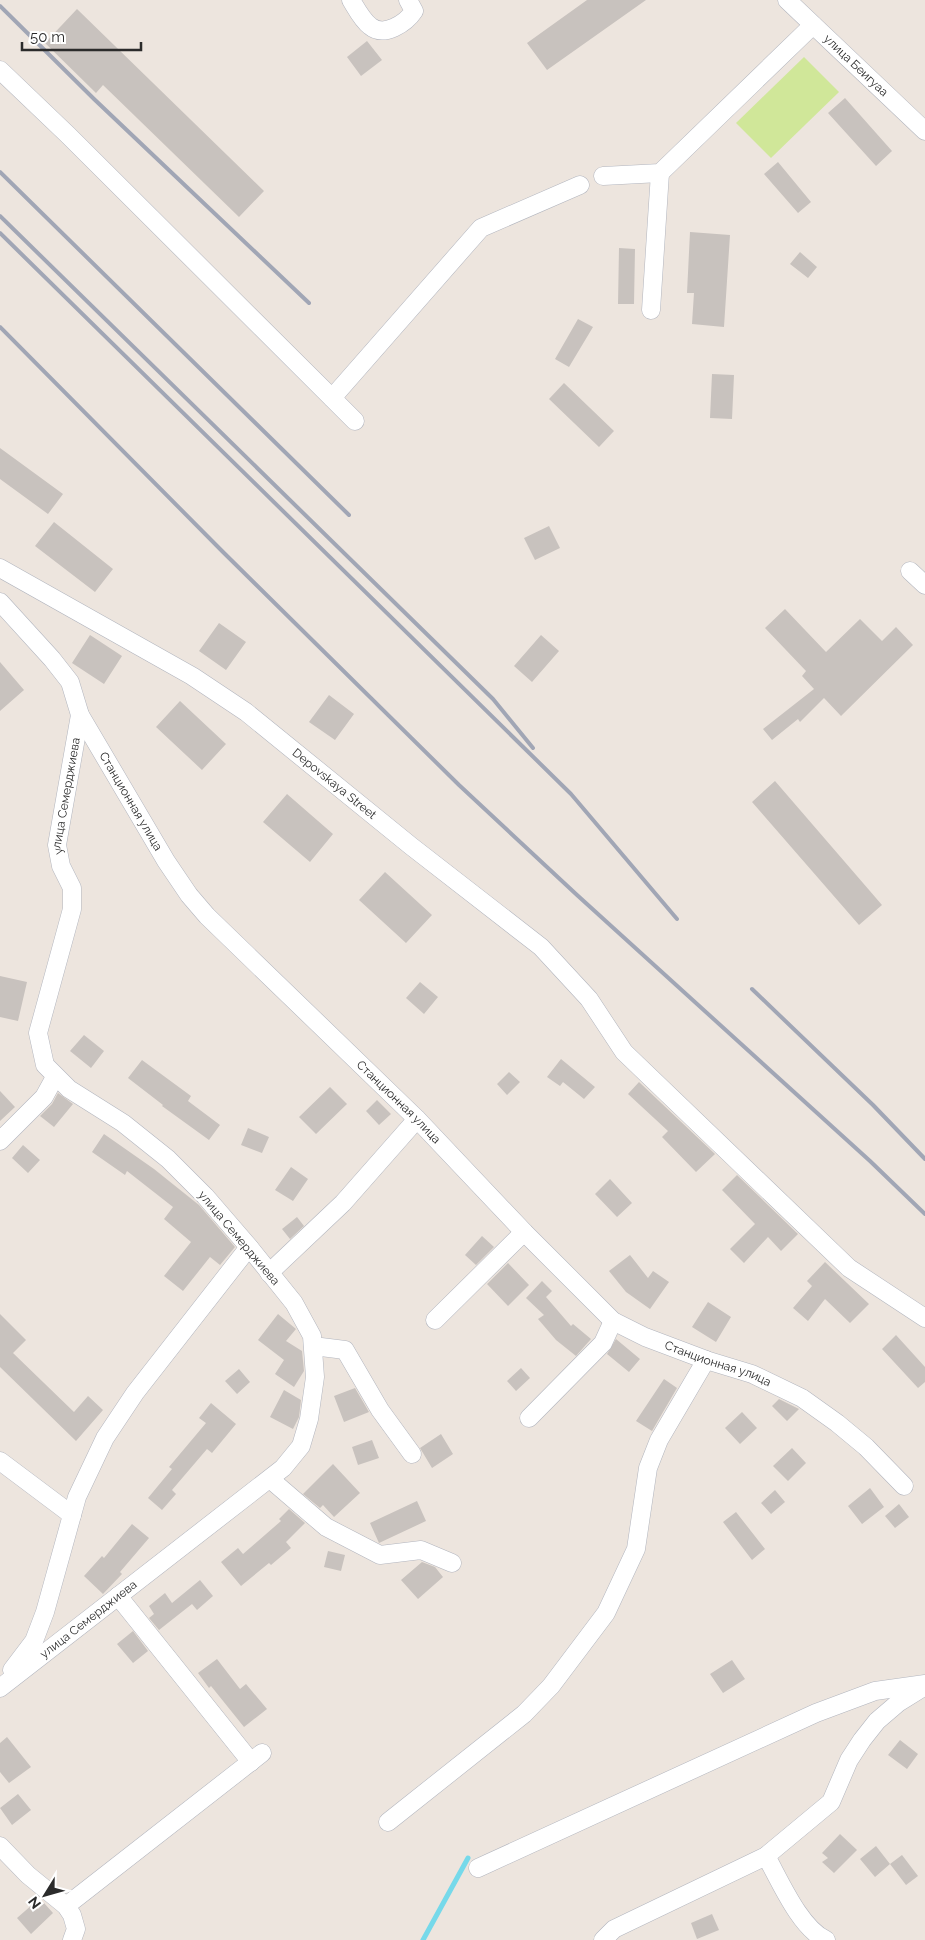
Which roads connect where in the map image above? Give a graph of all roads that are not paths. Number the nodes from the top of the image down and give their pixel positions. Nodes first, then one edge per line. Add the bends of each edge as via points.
1 (350, 0) edge
2 (408, 0) edge
3 (787, 0) edge
4 (813, 25) junction
5 (0, 70) edge
6 (925, 130) edge
7 (660, 173) junction
8 (603, 176) dead end
9 (580, 185) dead end
10 (651, 310) dead end
11 (332, 398) junction
12 (355, 421) dead end
13 (0, 568) edge
14 (910, 571) dead end
15 (925, 585) edge
16 (0, 602) edge
17 (80, 715) junction
18 (55, 1077) junction
19 (417, 1119) junction
20 (0, 1141) edge
21 (524, 1232) junction
22 (249, 1246) junction
23 (269, 1273) junction
24 (925, 1318) edge
25 (435, 1320) dead end
26 (613, 1321) junction
27 (313, 1346) junction
28 (706, 1360) junction
29 (528, 1418) dead end
30 (412, 1454) dead end
31 (0, 1461) edge
32 (270, 1478) junction
33 (904, 1486) dead end
34 (72, 1515) junction
35 (452, 1563) dead end
36 (118, 1596) junction
37 (0, 1683) edge
38 (925, 1685) edge
39 (0, 1688) edge
40 (388, 1822) dead end
41 (0, 1846) edge
42 (766, 1856) junction
43 (478, 1868) dead end
44 (66, 1906) junction
45 (72, 1940) edge
46 (603, 1940) edge
47 (826, 1940) edge

1 - 2 street via 370,26 378,30 399,26 409,19 414,10
3 - 4 street, улица Беигуаа
4 - 6 street, улица Беигуаа
4 - 7 street
5 - 11 street
7 - 8 street
7 - 10 street
9 - 11 street via 481,228
11 - 12 street
13 - 24 street, Depovskaya Street via 192,676 246,712 541,947 589,999 624,1052 849,1268
14 - 15 street
16 - 17 street, Станционная улица via 70,682
17 - 18 street, улица Семерджиева via 57,845 61,866 72,888 72,910 38,1033 45,1065
17 - 19 street, Станционная улица via 166,861 206,916
18 - 20 street via 44,1097
18 - 22 street, улица Семерджиева via 168,1160
19 - 21 street, Станционная улица
19 - 23 street via 343,1204
21 - 25 street
21 - 26 street, Станционная улица
22 - 23 street, улица Семерджиева
22 - 34 street via 134,1393 105,1438
23 - 27 street, улица Семерджиева via 294,1303 312,1336
26 - 28 street, Станционная улица
26 - 29 street via 603,1343
27 - 30 street via 345,1350 380,1410
27 - 32 street, улица Семерджиева via 315,1377 309,1420 301,1446
28 - 33 street, Станционная улица via 752,1374 802,1398 866,1448
28 - 40 street via 659,1440 648,1468 636,1549 606,1613 550,1686 524,1714
31 - 34 street
32 - 35 street via 326,1527 380,1555 421,1550
32 - 36 street, улица Семерджиева
34 - 37 street via 34,1641 18,1665
36 - 39 street, улица Семерджиева
36 - 44 street via 256,1757
38 - 42 street via 898,1703 862,1740 849,1760 831,1802
38 - 43 street via 875,1691 816,1713
41 - 44 street via 28,1875
42 - 46 street via 614,1928
42 - 47 street via 806,1925
44 - 45 street via 76,1929

